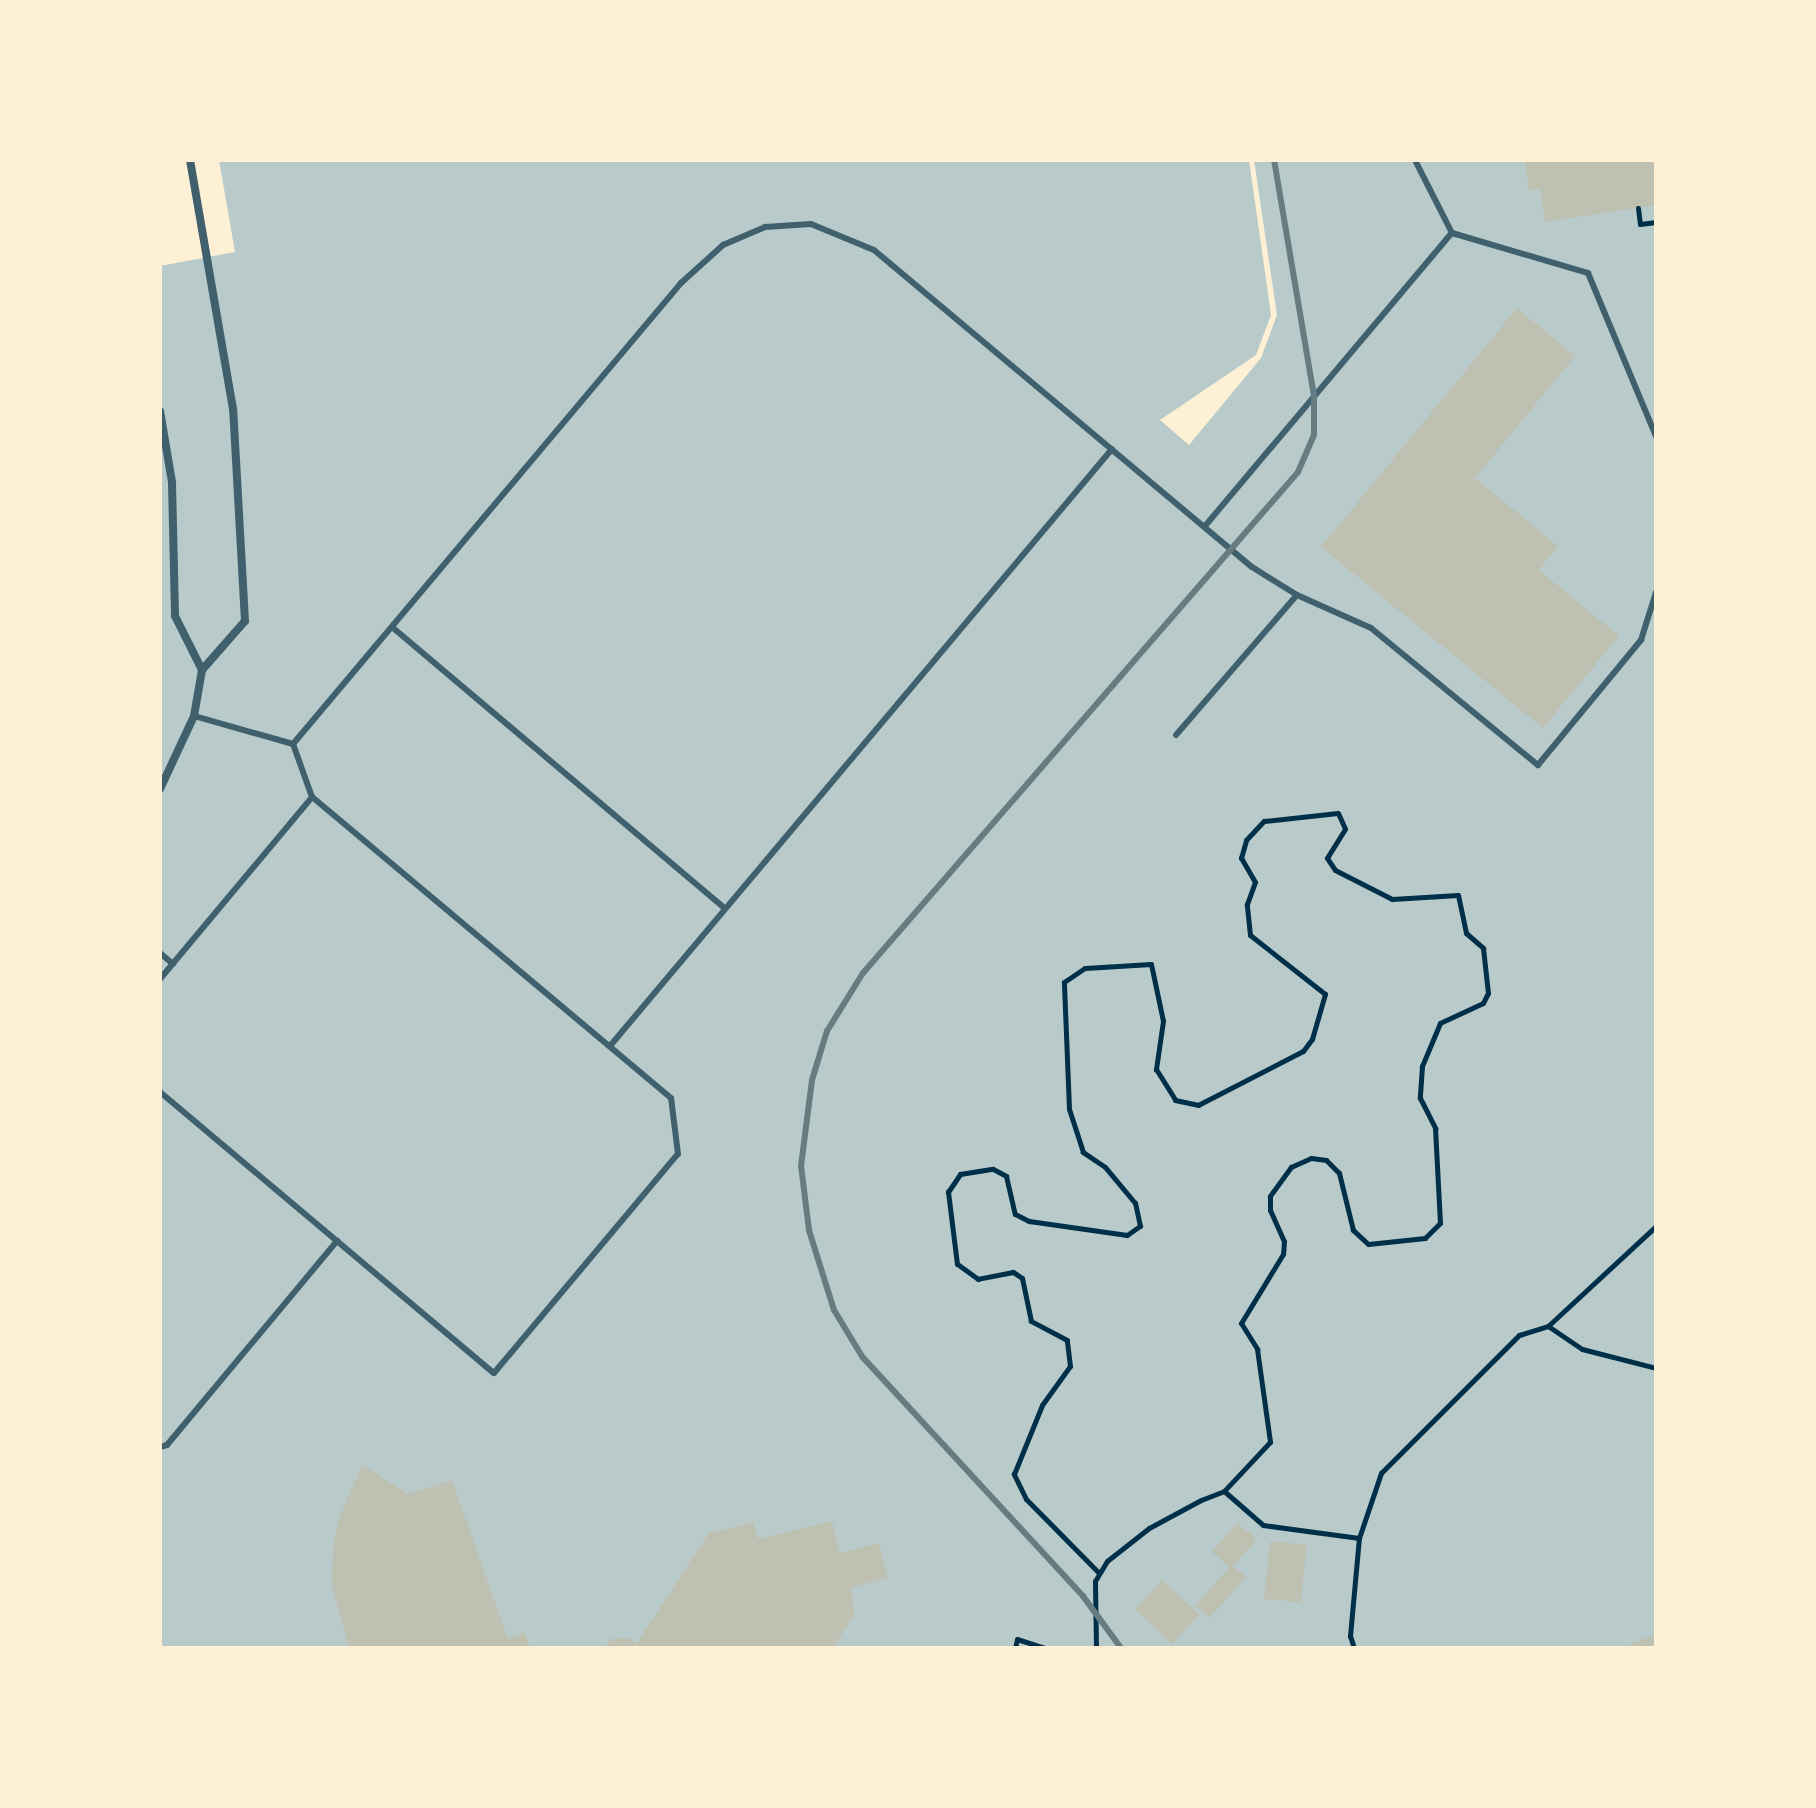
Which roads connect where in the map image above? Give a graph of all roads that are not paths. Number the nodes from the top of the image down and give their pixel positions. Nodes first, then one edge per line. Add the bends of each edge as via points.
1 (190, 160) edge
2 (1415, 160) edge
3 (1452, 233) junction
4 (160, 411) edge
5 (1656, 436) edge
6 (1112, 449) junction
7 (1205, 526) junction
8 (1656, 592) edge
9 (1297, 595) junction
10 (392, 627) junction
11 (202, 670) junction
12 (194, 716) junction
13 (1176, 735) dead end
14 (293, 744) junction
15 (160, 789) edge
16 (312, 797) junction
17 (725, 908) junction
18 (160, 953) edge
19 (173, 964) junction
20 (160, 979) edge
21 (610, 1046) junction
22 (160, 1092) edge
23 (337, 1241) junction
24 (160, 1447) edge

1 - 11 street via 233,409 245,621
2 - 3 lane
3 - 5 lane via 1588,273
3 - 7 lane
4 - 11 street via 172,482 175,616
6 - 7 lane
6 - 10 lane via 874,250 811,224 765,227 723,245 681,283
6 - 17 lane
7 - 9 lane
8 - 9 lane via 1641,640 1538,765 1371,628
9 - 13 lane
10 - 14 lane
10 - 17 lane
11 - 12 street
12 - 14 lane
12 - 15 street
14 - 16 lane
16 - 19 lane
16 - 21 lane
17 - 21 lane
18 - 19 lane
19 - 20 lane
21 - 23 lane via 671,1098 678,1154 494,1373
22 - 23 lane
23 - 24 lane via 167,1445

